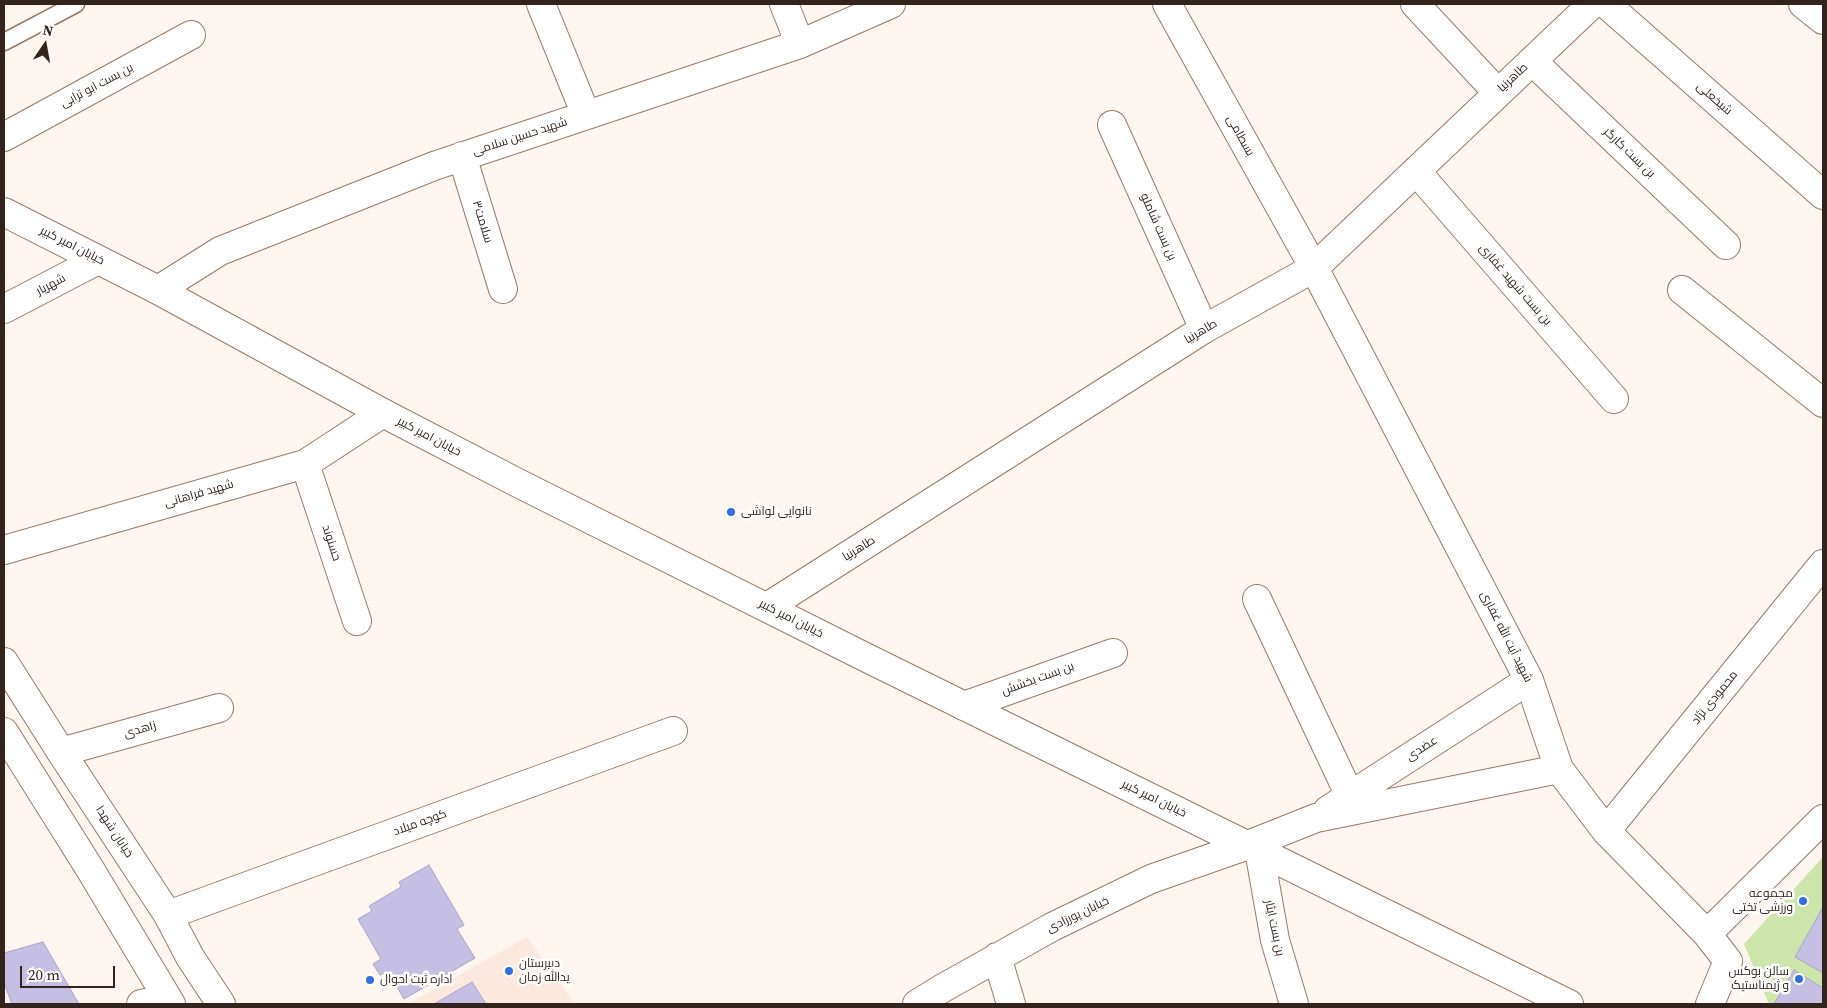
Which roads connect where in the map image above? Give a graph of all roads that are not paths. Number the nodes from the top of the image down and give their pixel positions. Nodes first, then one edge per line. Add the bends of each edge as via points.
1 (76, 4) edge
2 (541, 4) edge
3 (784, 4) edge
4 (891, 4) edge
5 (1167, 4) edge
6 (1415, 4) edge
7 (1592, 4) edge
8 (1606, 4) edge
9 (1803, 4) edge
10 (1823, 20) edge
11 (191, 35) dead end
12 (4, 42) edge
13 (800, 44) junction
14 (1532, 61) junction
15 (1498, 93) junction
16 (586, 115) junction
17 (1112, 125) dead end
18 (4, 137) edge
19 (462, 156) junction
20 (1416, 171) junction
21 (1823, 195) edge
22 (9, 217) edge
23 (1726, 245) dead end
24 (98, 260) junction
25 (1314, 268) junction
26 (503, 289) dead end
27 (158, 290) junction
28 (1682, 290) dead end
29 (4, 309) edge
30 (1204, 330) junction
31 (1614, 399) dead end
32 (1823, 402) edge
33 (383, 413) junction
34 (305, 464) junction
35 (4, 550) edge
36 (1823, 564) edge
37 (1257, 599) dead end
38 (767, 607) junction
39 (357, 621) dead end
40 (1112, 652) dead end
41 (4, 662) edge
42 (1529, 680) junction
43 (964, 706) junction
44 (219, 708) dead end
45 (673, 731) dead end
46 (4, 732) edge
47 (61, 752) junction
48 (1559, 769) junction
49 (1350, 796) junction
50 (1316, 818) junction
51 (1823, 819) edge
52 (1606, 831) junction
53 (1253, 848) junction
54 (168, 915) junction
55 (1707, 934) junction
56 (997, 957) junction
57 (169, 1001) edge
58 (141, 1004) edge
59 (221, 1004) edge
60 (917, 1004) edge
61 (1011, 1004) edge
62 (1294, 1004) edge
63 (1569, 1004) edge
64 (1710, 1004) edge

1 - 12 lane
2 - 16 street
3 - 13 street
4 - 13 street, شهید حسین سلامی
5 - 25 street, بسطامی
6 - 15 street
7 - 14 street, طاهرنیا
8 - 21 street, شیخعلی
9 - 10 street
11 - 18 street, بن بست ابو ترابی
13 - 16 street, شهید حسین سلامی
14 - 15 street, طاهرنیا
14 - 23 street, بن بست کارگر
15 - 20 street, طاهرنیا
16 - 19 street, شهید حسین سلامی
17 - 30 street, بن بست شاملو
19 - 26 street, سلامت۳
19 - 27 street, شهید حسین سلامی via 220,252
20 - 25 street, طاهرنیا
20 - 31 street, بن بست شهید غفاری
22 - 24 street, خیابان امیر کبیر
24 - 27 street, خیابان امیر کبیر
24 - 29 street, شهریار
25 - 30 street, طاهرنیا
25 - 42 street, شهید آیت الله غفاری
27 - 33 street, خیابان امیر کبیر
28 - 32 street
30 - 38 street, طاهرنیا
33 - 34 street, شهید فراهانی
33 - 38 street, خیابان امیر کبیر
34 - 35 street, شهید فراهانی
34 - 39 street, حسنوند
36 - 52 street, محمودی نژاد
37 - 49 street
38 - 43 street, خیابان امیر کبیر
40 - 43 street, بن بست بخشش
41 - 47 street, خیابان شهدا
42 - 48 street, شهید آیت الله غفاری
42 - 49 street, عضدی
43 - 53 street, خیابان امیر کبیر
44 - 47 street, زاهدی
45 - 54 street, کوچه میلاد
46 - 57 street
47 - 54 street, خیابان شهدا
48 - 50 street, عضدی
48 - 52 street, شهید آیت الله غفاری
49 - 50 street, عضدی
50 - 53 street, عضدی
51 - 55 street
52 - 55 street, شهید آیت الله غفاری
53 - 56 street, خیابان پورزادی via 1151,879
53 - 62 street, بن بست ایثار
53 - 63 street, خیابان امیر کبیر
54 - 59 street, خیابان شهدا via 190,957
55 - 64 street, شهید آیت الله غفاری via 1728,962
56 - 60 street, خیابان پورزادی
56 - 61 street
57 - 58 street

